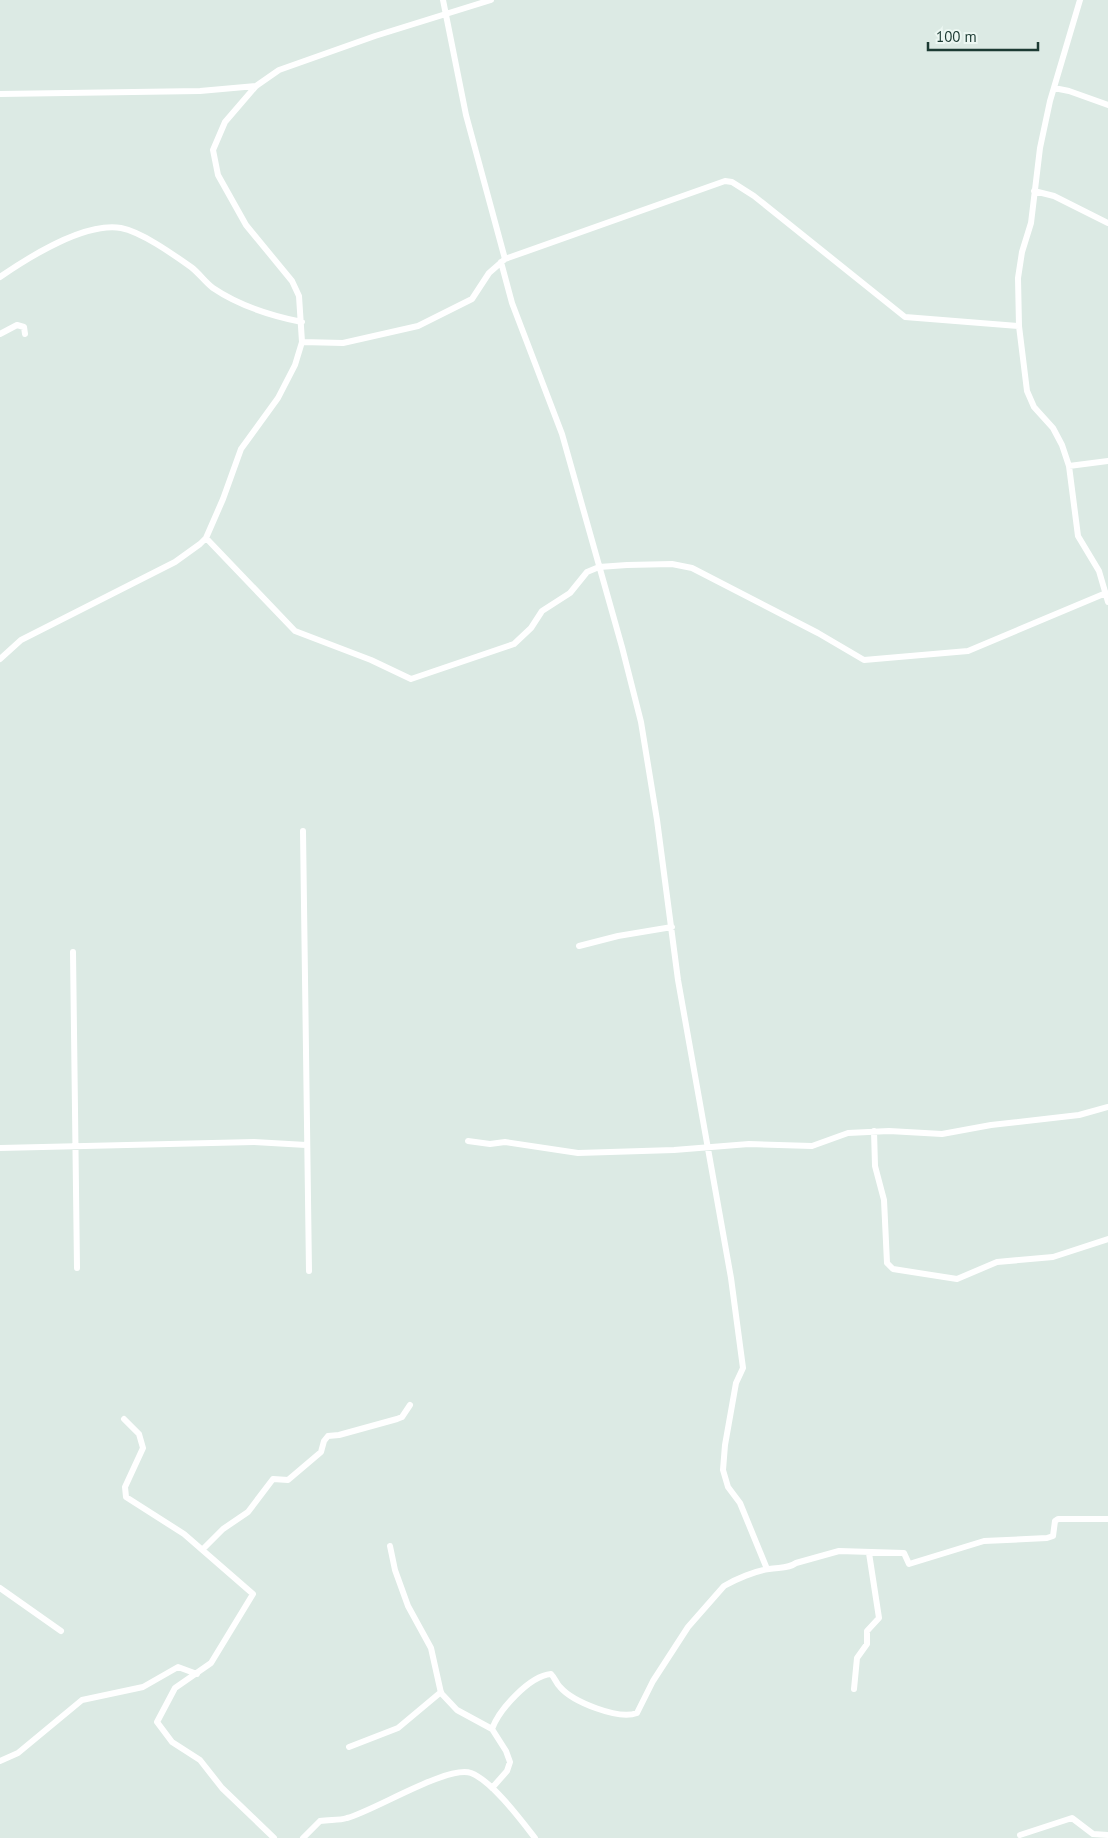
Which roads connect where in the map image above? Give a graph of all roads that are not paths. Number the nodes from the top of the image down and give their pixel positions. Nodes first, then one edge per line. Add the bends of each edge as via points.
1 (443, 0) edge
2 (490, 0) edge
3 (1080, 0) edge
4 (444, 13) junction
5 (256, 86) junction
6 (1054, 88) junction
7 (0, 94) edge
8 (1108, 105) edge
9 (1034, 191) junction
10 (1108, 223) edge
11 (503, 261) junction
12 (0, 277) edge
13 (302, 322) junction
14 (1019, 326) junction
15 (0, 334) edge
16 (25, 334) dead end
17 (302, 342) junction
18 (1108, 461) edge
19 (1069, 466) junction
20 (206, 538) junction
21 (599, 567) junction
22 (1106, 593) junction
23 (1108, 602) edge
24 (0, 659) edge
25 (303, 831) dead end
26 (672, 927) junction
27 (579, 946) dead end
28 (73, 952) dead end
29 (1108, 1107) edge
30 (874, 1131) junction
31 (468, 1141) dead end
32 (306, 1145) junction
33 (75, 1146) junction
34 (708, 1147) junction
35 (0, 1148) edge
36 (1108, 1239) edge
37 (77, 1268) dead end
38 (309, 1271) dead end
39 (410, 1405) dead end
40 (124, 1420) dead end
41 (1108, 1520) edge
42 (390, 1546) dead end
43 (203, 1549) junction
44 (869, 1553) junction
45 (767, 1569) junction
46 (0, 1588) edge
47 (61, 1631) dead end
48 (197, 1674) junction
49 (854, 1690) dead end
50 (441, 1692) junction
51 (492, 1729) junction
52 (349, 1747) dead end
53 (0, 1762) edge
54 (492, 1788) junction
55 (1020, 1835) dead end
56 (1107, 1836) edge
57 (274, 1838) edge
58 (303, 1838) edge
59 (536, 1838) edge

1 - 4 street
2 - 4 street
3 - 6 street
4 - 5 street via 279,70
4 - 11 street
5 - 7 street via 200,91
5 - 13 street via 225,122 213,157 218,175 238,212 296,288
6 - 8 street
6 - 9 street
9 - 10 street via 1054,196
9 - 14 street via 1031,223 1018,278
11 - 14 street via 716,183 728,182 754,196 905,317
11 - 17 street via 489,273 472,299 418,326 343,343
11 - 21 street via 515,312 562,434
12 - 13 street via 35,253 80,234 124,228 178,259 228,296 281,318
13 - 17 street
14 - 19 street via 1027,391 1034,407 1056,432
15 - 16 street via 17,325 24,327
17 - 20 street via 295,365 278,398 241,449
18 - 19 street
19 - 22 street via 1078,536 1099,571
20 - 21 street via 295,631 411,679 514,644 531,628 542,611 570,593 583,574
20 - 24 street via 175,562 21,640
21 - 22 street via 672,564 692,568 864,660 968,651
21 - 26 street via 640,722
22 - 23 street
25 - 32 street
26 - 27 street
26 - 34 street via 679,987
28 - 33 street
29 - 30 street via 1079,1115 942,1134
30 - 34 street via 848,1133 812,1146 749,1144
30 - 36 street via 875,1166 884,1200 887,1263 892,1269 957,1279 997,1262 1053,1257
31 - 34 street via 505,1142 584,1153
32 - 33 street via 254,1142
32 - 38 street
33 - 35 street
33 - 37 street
34 - 45 street via 743,1368 736,1383 723,1470
39 - 43 street via 397,1418 328,1436 317,1455 288,1480 273,1479 248,1512 223,1529
40 - 43 street via 139,1434 143,1448 125,1487 125,1495
41 - 44 street via 1058,1518 1053,1536 1047,1538 984,1541 909,1564 904,1553
42 - 50 street via 408,1606 431,1648
43 - 48 street via 253,1594 211,1663
44 - 45 street via 839,1552 792,1566
44 - 49 street via 878,1618 867,1631 867,1644 857,1658
45 - 51 street via 730,1583 719,1591 677,1643 637,1712 623,1714 590,1707 560,1687 553,1675 548,1674 517,1694
46 - 47 street
48 - 53 street via 178,1667 143,1687 86,1698 18,1753
48 - 57 street via 175,1688 157,1719 159,1726 179,1747 200,1760 222,1788
50 - 51 street via 457,1710
50 - 52 street via 398,1728
51 - 54 street via 510,1762 507,1772
54 - 58 street via 472,1773 460,1772 346,1819 320,1821
54 - 59 street
55 - 56 street via 1072,1818 1092,1834

